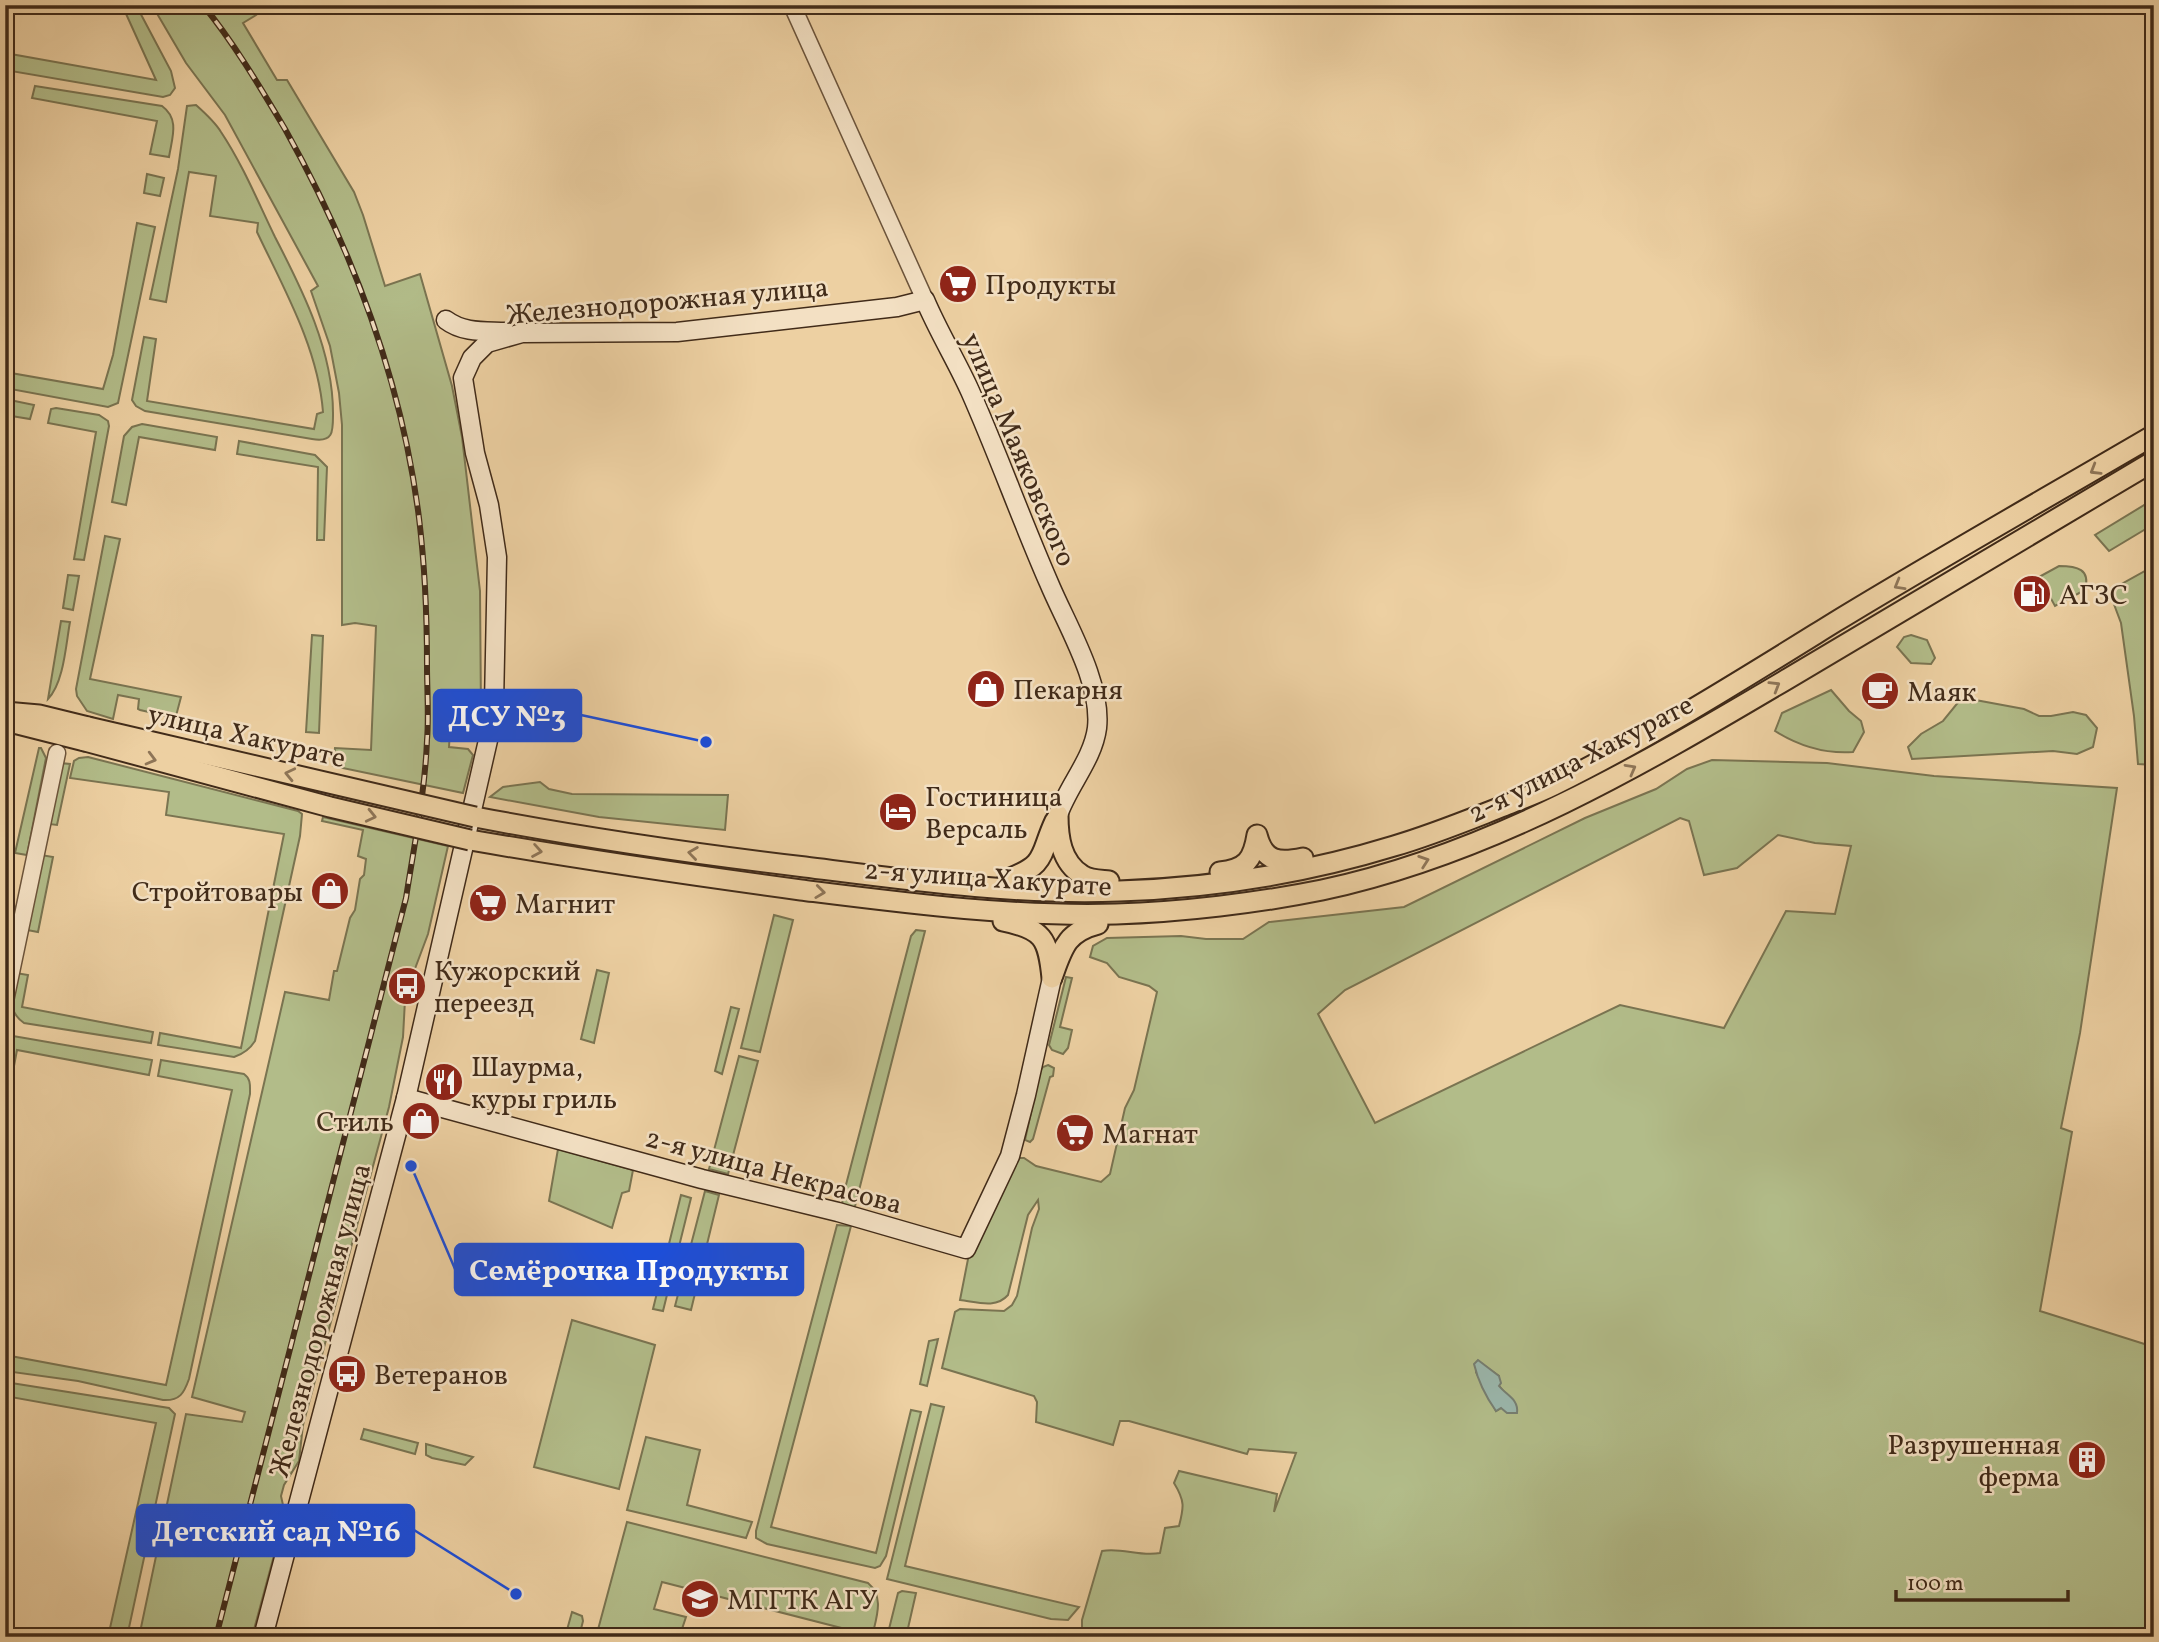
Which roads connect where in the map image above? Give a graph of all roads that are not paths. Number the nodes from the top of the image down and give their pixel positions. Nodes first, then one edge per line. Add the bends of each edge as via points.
1 (792, 5) edge
2 (925, 300) junction
3 (446, 320) dead end
4 (522, 333) junction
5 (2154, 435) edge
6 (2154, 461) edge
7 (5, 712) edge
8 (5, 721) edge
9 (37, 729) junction
10 (85, 736) junction
11 (57, 753) junction
12 (1588, 767) junction
13 (1060, 809) junction
14 (475, 817) joint
15 (470, 840) joint
16 (1285, 862) junction
17 (1232, 871) junction
18 (1008, 879) junction
19 (915, 880) junction
20 (1114, 885) junction
21 (913, 903) junction
22 (1005, 921) junction
23 (1110, 921) junction
24 (1052, 978) junction
25 (5, 1001) edge
26 (406, 1098) junction
27 (263, 1637) edge

1 - 2 street, улица Маяковского
2 - 4 main road, Железнодорожная улица via 677,332
2 - 13 main road, улица Маяковского via 999,457 1096,699 1097,729
3 - 4 main road via 466,330
4 - 26 main road, Железнодорожная улица via 487,343 472,358 463,378 498,557 494,704
5 -> 12 main road, 2-я улица Хакурате
23 -> 6 main road, 2-я улица Хакурате via 1322,890 1396,870 1538,816 1717,721
7 - 10 main road, улица Хакурате via 40,715
8 - 9 main road, улица Хакурате
9 - 10 main road, улица Хакурате
9 - 11 street via 50,736
10 - 11 street
14 -> 10 main road, улица Хакурате, bridge
10 -> 15 main road, улица Хакурате, bridge via 330,807
11 - 25 street
12 - 16 main road via 1385,838
12 - 20 main road, 2-я улица Хакурате via 1461,823 1338,862 1239,881
13 - 18 main road via 1035,866
13 - 20 main road via 1060,847 1070,865 1083,876
19 -> 14 main road, 2-я улица Хакурате via 614,842
15 -> 21 main road, 2-я улица Хакурате
16 - 17 main road
16 - 17 main road via 1263,852 1257,835 1248,862
17 - 20 main road
18 - 19 main road
18 - 20 main road
19 - 20 main road, 2-я улица Хакурате via 1009,889
21 - 22 main road
21 - 23 main road, 2-я улица Хакурате
22 - 23 main road
22 - 24 main road via 1028,926 1044,941
23 - 24 main road via 1072,935
24 - 26 main road, 2-я улица Некрасова via 1010,1156 966,1249
26 - 27 main road, Железнодорожная улица

